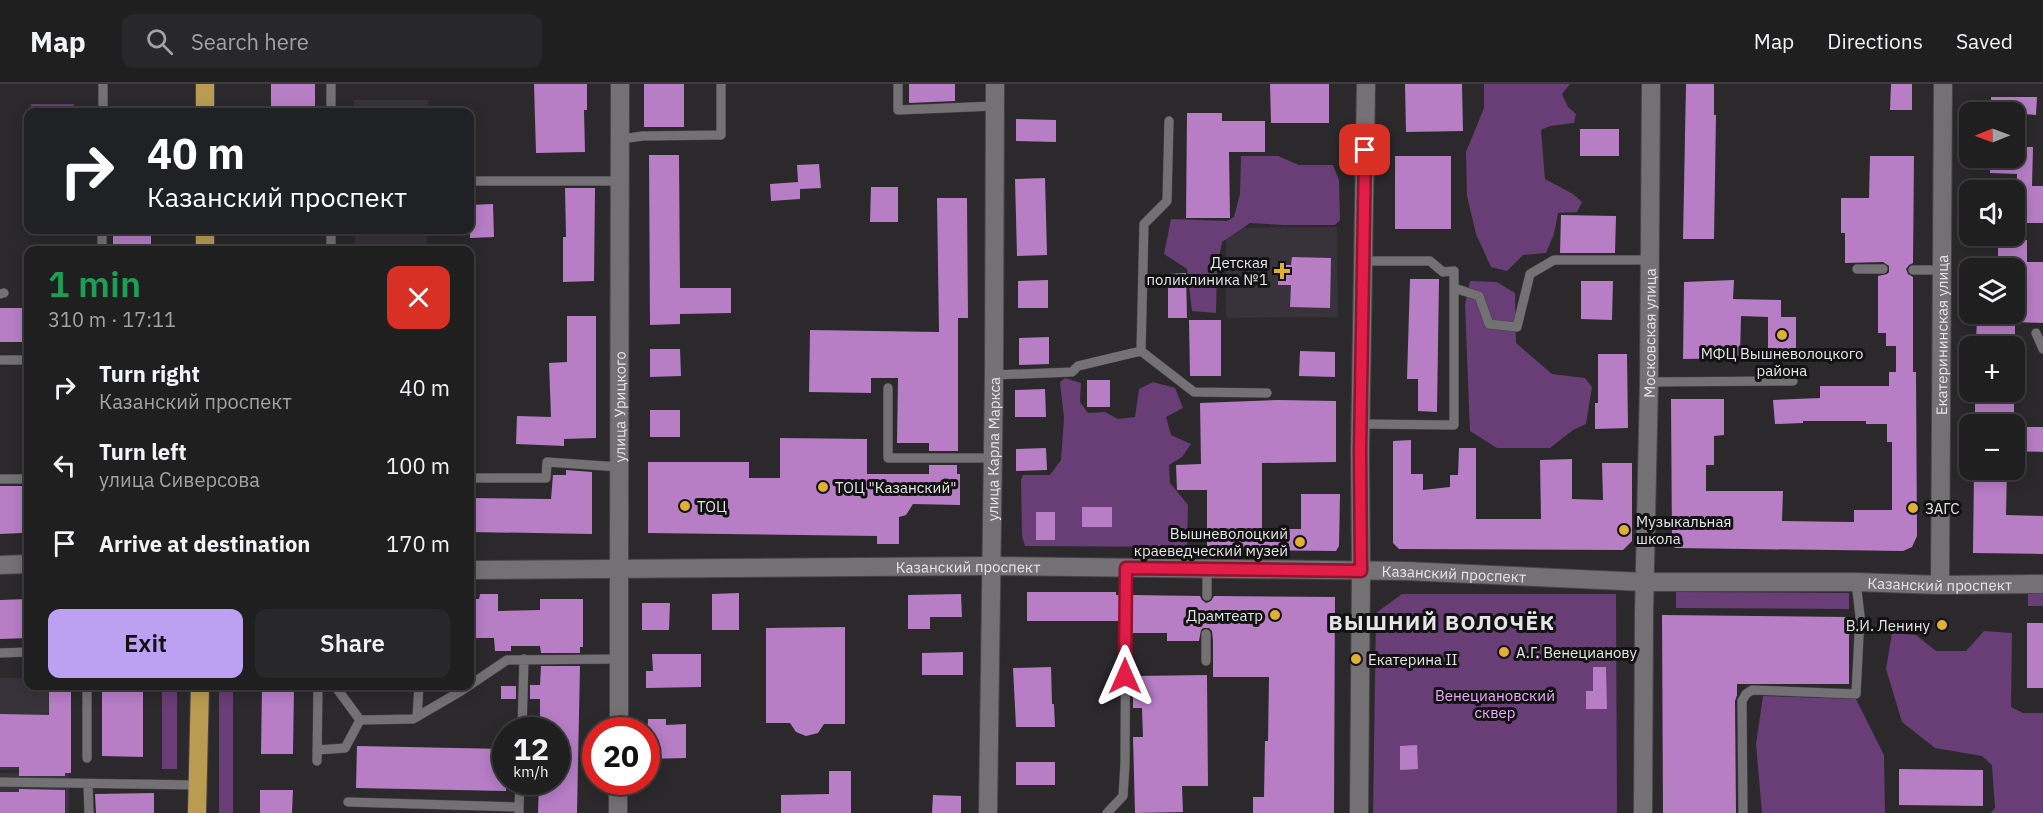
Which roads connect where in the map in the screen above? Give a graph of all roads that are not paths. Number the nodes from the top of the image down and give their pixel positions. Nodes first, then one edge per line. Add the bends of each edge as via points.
1 (103, 84) edge
2 (205, 84) edge
3 (331, 84) edge
4 (620, 84) edge
5 (721, 84) edge
6 (898, 84) edge
7 (995, 84) edge
8 (1366, 84) edge
9 (1651, 84) edge
10 (1943, 84) edge
11 (995, 106) junction
12 (103, 108) edge
13 (205, 108) edge
14 (331, 108) edge
15 (1169, 121) dead end
16 (621, 139) junction
17 (474, 181) edge
18 (620, 181) junction
19 (1650, 260) junction
20 (1363, 261) junction
21 (1857, 269) dead end
22 (1883, 269) dead end
23 (1913, 270) dead end
24 (1942, 270) junction
25 (1454, 288) junction
26 (2036, 333) dead end
27 (2043, 349) edge
28 (1141, 351) junction
29 (0, 360) edge
30 (24, 360) edge
31 (994, 375) junction
32 (1793, 381) dead end
33 (1649, 382) junction
34 (888, 388) dead end
35 (1267, 393) dead end
36 (1360, 424) junction
37 (992, 458) junction
38 (619, 467) junction
39 (474, 478) edge
40 (0, 479) edge
41 (24, 479) edge
42 (24, 564) edge
43 (0, 565) edge
44 (990, 566) junction
45 (1126, 568) junction
46 (619, 569) junction
47 (474, 570) edge
48 (1207, 570) junction
49 (1361, 571) junction
50 (1644, 582) junction
51 (1856, 582) junction
52 (1940, 585) junction
53 (2043, 585) edge
54 (1207, 596) dead end
55 (1206, 634) dead end
56 (24, 652) edge
57 (0, 653) edge
58 (524, 659) junction
59 (619, 659) junction
60 (1206, 661) dead end
61 (474, 682) edge
62 (87, 690) edge
63 (200, 690) edge
64 (318, 690) edge
65 (338, 690) edge
66 (419, 690) edge
67 (462, 690) edge
68 (417, 717) junction
69 (522, 717) edge
70 (619, 717) edge
71 (360, 720) junction
72 (317, 750) junction
73 (87, 758) dead end
74 (317, 761) dead end
75 (0, 782) edge
76 (88, 784) junction
77 (197, 785) junction
78 (520, 795) edge
79 (618, 795) edge
80 (348, 802) dead end
81 (483, 810) edge
82 (519, 810) edge
83 (89, 813) edge
84 (197, 813) edge
85 (618, 813) edge
86 (988, 813) edge
87 (1107, 813) edge
88 (1359, 813) edge
89 (1643, 813) edge
90 (1743, 813) edge

1 - 12 lane
2 - 13 highway
3 - 14 lane
4 - 16 street, улица Урицкого
5 - 16 lane via 721,135
6 - 11 lane via 898,110
7 - 11 street, улица Карла Маркса
8 - 20 street
9 - 19 street, Московская улица
10 - 24 street, Екатерининская улица
11 - 31 street, улица Карла Маркса
15 - 28 lane via 1167,201 1144,224
16 - 18 street, улица Урицкого
17 - 18 lane
18 - 38 street, улица Урицкого
19 - 25 lane via 1554,260 1530,274 1517,327 1489,324 1479,296
19 - 33 street, Московская улица
20 - 25 lane via 1430,261 1443,272 1454,271
20 - 36 street
21 - 22 lane
23 - 24 lane
24 - 52 street, Екатерининская улица
25 - 36 lane via 1455,426
26 - 27 lane
28 - 31 lane via 1078,366 1072,372
28 - 35 lane via 1194,392
29 - 30 lane
31 - 37 street, улица Карла Маркса
32 - 33 lane
33 - 50 street, Московская улица
34 - 37 lane via 888,458
36 - 49 street
37 - 44 street, улица Карла Маркса
38 - 39 lane via 547,462 546,477
38 - 46 street, улица Урицкого
40 - 41 lane
42 - 43 street
44 - 45 street, Казанский проспект
44 - 46 street, Казанский проспект
44 - 86 street, улица Карла Маркса
45 - 48 street, Казанский проспект
45 - 87 lane via 1125,764 1122,796
46 - 47 street, Казанский проспект
46 - 59 street, улица Урицкого
48 - 49 street, Казанский проспект
48 - 54 lane
49 - 50 street, Казанский проспект
49 - 88 street
50 - 51 street, Казанский проспект
50 - 89 street, Московская улица
51 - 52 street, Казанский проспект
51 - 90 lane via 1860,615 1856,694 1752,690 1742,701
52 - 53 street, Казанский проспект
55 - 60 lane
56 - 57 lane
58 - 59 lane
58 - 61 lane via 507,660
58 - 69 lane
59 - 70 street, улица Урицкого
62 - 73 lane
63 - 77 highway
64 - 72 lane
65 - 71 lane
66 - 68 lane
67 - 68 lane
68 - 71 lane
71 - 72 lane via 345,748
72 - 74 lane
75 - 76 lane
76 - 77 lane
76 - 83 lane
77 - 84 highway
78 - 82 lane
79 - 85 street
80 - 81 lane
81 - 82 lane

